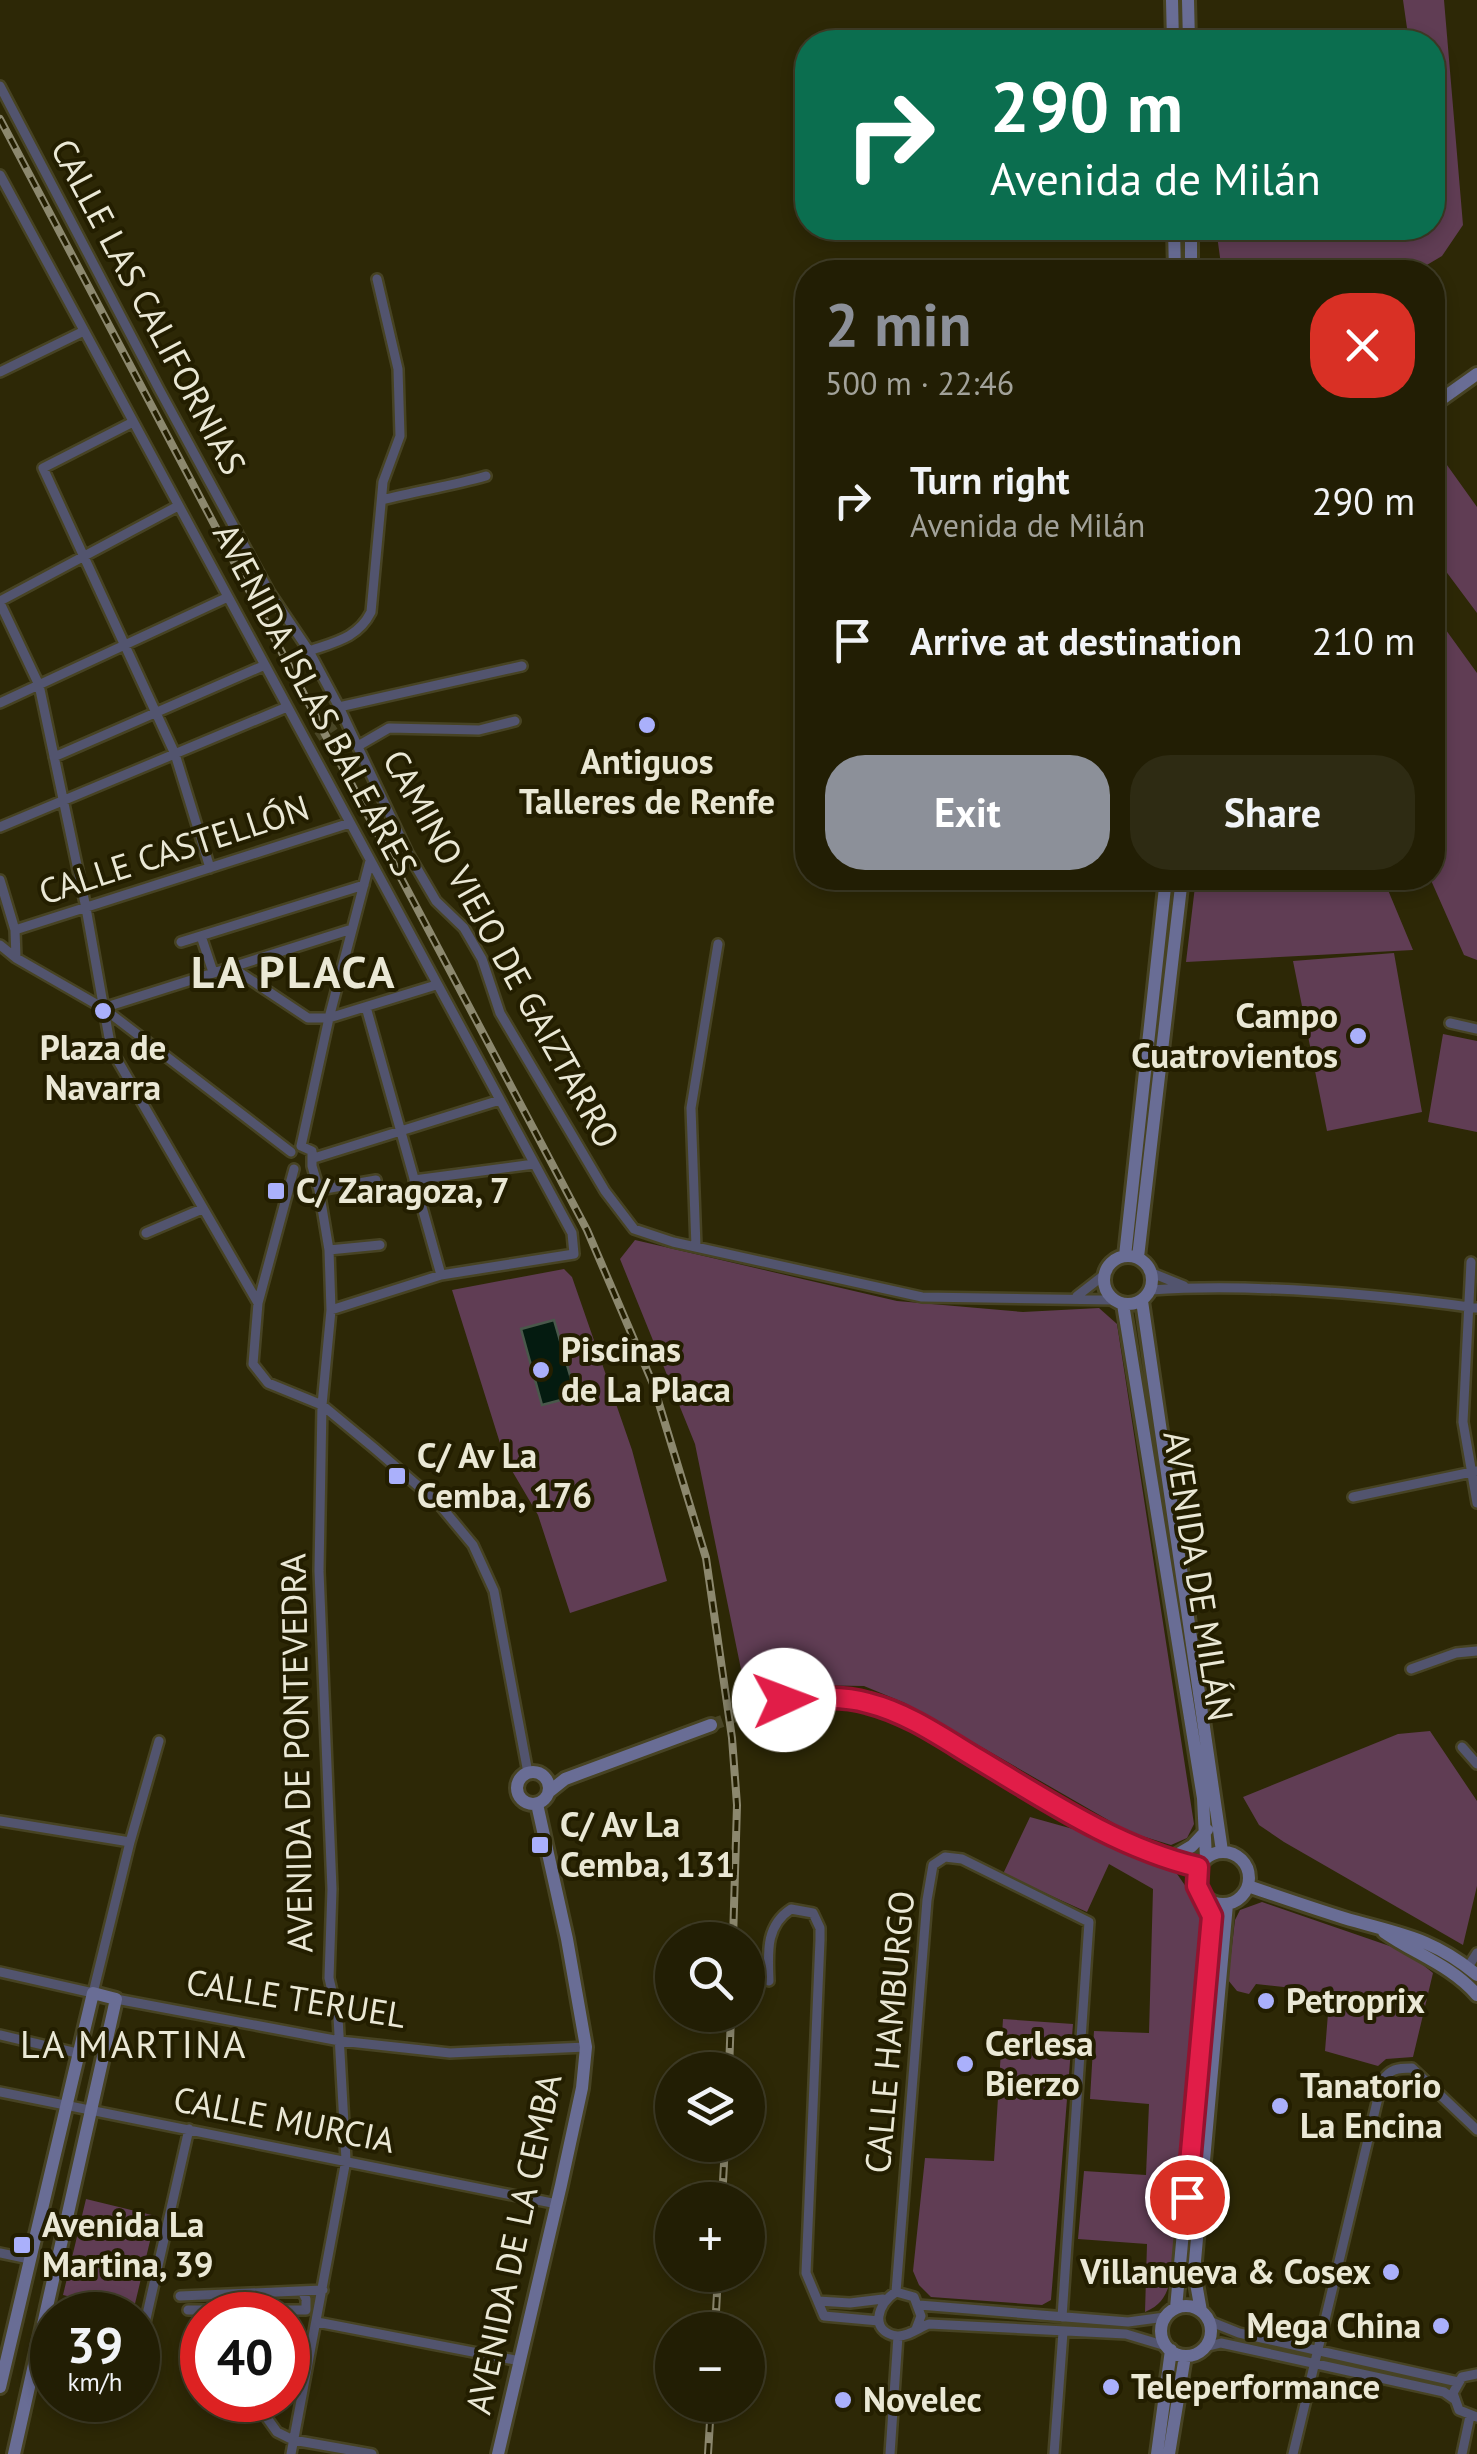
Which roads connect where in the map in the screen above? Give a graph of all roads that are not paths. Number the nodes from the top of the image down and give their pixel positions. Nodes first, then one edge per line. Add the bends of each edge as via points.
1 (1172, 0) edge
2 (1188, 0) edge
3 (1173, 30) edge
4 (1189, 30) edge
5 (0, 86) edge
6 (0, 175) edge
7 (377, 279) dead end
8 (84, 331) junction
9 (0, 372) edge
10 (1477, 374) edge
11 (1445, 397) edge
12 (133, 422) junction
13 (486, 476) dead end
14 (382, 500) junction
15 (178, 506) junction
16 (84, 556) junction
17 (228, 598) junction
18 (0, 602) edge
19 (126, 645) junction
20 (309, 651) junction
21 (264, 665) junction
22 (522, 666) dead end
23 (39, 685) junction
24 (0, 703) edge
25 (287, 706) junction
26 (339, 708) junction
27 (157, 712) junction
28 (515, 721) dead end
29 (317, 737) tunnel mouth
30 (307, 744) junction
31 (358, 746) junction
32 (175, 754) junction
33 (54, 757) junction
34 (63, 800) junction
35 (350, 822) junction
36 (0, 827) edge
37 (370, 861) junction
38 (210, 868) junction
39 (0, 880) edge
40 (364, 884) junction
41 (1165, 890) edge
42 (1180, 890) edge
43 (86, 908) junction
44 (352, 929) junction
45 (15, 930) junction
46 (201, 936) junction
47 (181, 942) dead end
48 (0, 944) edge
49 (718, 944) dead end
50 (16, 958) junction
51 (230, 966) junction
52 (212, 972) junction
53 (436, 985) junction
54 (366, 1007) junction
55 (103, 1008) junction
56 (329, 1018) junction
57 (1450, 1023) dead end
58 (1477, 1029) edge
59 (500, 1100) junction
60 (400, 1132) junction
61 (296, 1149) junction
62 (313, 1162) junction
63 (534, 1164) junction
64 (294, 1168) junction
65 (376, 1180) dead end
66 (414, 1180) junction
67 (320, 1190) junction
68 (202, 1209) junction
69 (146, 1234) dead end
70 (380, 1245) dead end
71 (696, 1247) junction
72 (328, 1250) junction
73 (1131, 1256) junction
74 (1471, 1262) dead end
75 (1152, 1273) junction
76 (440, 1275) junction
77 (1104, 1275) junction
78 (1187, 1287) junction
79 (1146, 1295) junction
80 (1074, 1297) junction
81 (1119, 1302) junction
82 (258, 1304) junction
83 (1472, 1307) edge
84 (331, 1310) junction
85 (322, 1405) junction
86 (1474, 1472) edge
87 (1353, 1497) dead end
88 (1477, 1503) edge
89 (1477, 1651) edge
90 (1411, 1669) dead end
91 (784, 1700) tunnel mouth
92 (711, 1725) tunnel mouth
93 (159, 1741) dead end
94 (1462, 1747) dead end
95 (1477, 1764) edge
96 (528, 1773) junction
97 (544, 1776) junction
98 (565, 1780) junction
99 (550, 1792) junction
100 (537, 1804) junction
101 (0, 1822) edge
102 (1207, 1830) junction
103 (130, 1842) junction
104 (1222, 1852) junction
105 (1170, 1859) junction
106 (1202, 1862) junction
107 (1248, 1886) junction
108 (1206, 1898) junction
109 (1226, 1904) junction
110 (1378, 1927) junction
111 (1477, 1953) edge
112 (1472, 1971) edge
113 (0, 1972) edge
114 (769, 1982) dead end
115 (93, 1994) junction
116 (1477, 1995) edge
117 (116, 1999) junction
118 (0, 2035) edge
119 (340, 2041) junction
120 (586, 2047) junction
121 (78, 2053) junction
122 (0, 2092) edge
123 (65, 2106) junction
124 (91, 2110) junction
125 (189, 2129) junction
126 (1477, 2130) edge
127 (346, 2160) junction
128 (556, 2204) junction
129 (0, 2253) edge
130 (30, 2259) junction
131 (323, 2290) junction
132 (302, 2291) joint
133 (151, 2292) edge
134 (278, 2292) edge
135 (896, 2292) junction
136 (883, 2300) junction
137 (818, 2301) junction
138 (919, 2305) junction
139 (1171, 2313) junction
140 (1205, 2316) junction
141 (1062, 2317) junction
142 (879, 2321) junction
143 (317, 2322) junction
144 (916, 2329) junction
145 (1063, 2332) junction
146 (898, 2336) junction
147 (1205, 2347) junction
148 (1169, 2348) junction
149 (1317, 2350) junction
150 (1185, 2356) junction
151 (520, 2362) junction
152 (1314, 2362) junction
153 (1477, 2374) edge
154 (1458, 2382) junction
155 (0, 2387) edge
156 (1454, 2399) junction
157 (1474, 2416) edge
158 (270, 2422) edge
159 (294, 2440) junction
160 (14, 2454) edge
161 (291, 2454) edge
162 (372, 2454) edge
163 (498, 2454) edge
164 (890, 2454) edge
165 (1054, 2454) edge
166 (1157, 2454) edge
167 (1169, 2454) edge
168 (1293, 2454) edge
169 (1462, 2454) edge

1 - 3 street
2 - 4 street
5 - 20 street, CALLE LAS CALIFORNIAS via 261,576
6 - 8 street, AVENIDA ISLAS BALEARES
7 - 14 street via 400,405 400,436
8 - 9 street
8 - 12 street, AVENIDA ISLAS BALEARES
10 - 11 street
12 - 15 street, AVENIDA ISLAS BALEARES
12 - 16 street via 44,468
13 - 14 street
14 - 20 street via 371,612 354,636
15 - 16 street
15 - 17 street, AVENIDA ISLAS BALEARES
16 - 18 street
16 - 19 street
17 - 19 street
17 - 21 street, AVENIDA ISLAS BALEARES
18 - 23 street
19 - 23 street
19 - 27 street
20 - 26 street, CALLE LAS CALIFORNIAS
21 - 25 street, AVENIDA ISLAS BALEARES
21 - 27 street
22 - 26 street
23 - 24 street
23 - 33 street
25 - 30 street, AVENIDA ISLAS BALEARES
25 - 32 street
26 - 31 street, CAMINO VIEJO DE GAIZTARRO via 340,722
27 - 32 street
27 - 33 street
28 - 31 street via 479,730 389,728
29 - 30 street
30 - 35 street, AVENIDA ISLAS BALEARES
31 - 71 street, CAMINO VIEJO DE GAIZTARRO via 408,853 436,901 464,928 500,1013 605,1191 634,1228
32 - 34 street
32 - 38 street
33 - 34 street
34 - 36 street
34 - 43 street
35 - 37 street, AVENIDA ISLAS BALEARES
35 - 38 street, CALLE CASTELLÓN
37 - 40 street
37 - 53 street, AVENIDA ISLAS BALEARES
38 - 43 street, CALLE CASTELLÓN
39 - 45 street
40 - 44 street
40 - 46 street
41 - 73 street
42 - 73 street
43 - 45 street, CALLE CASTELLÓN
43 - 55 street
44 - 51 street
44 - 56 street
45 - 50 street
46 - 47 street
46 - 52 street
48 - 50 street
49 - 71 street via 691,1108
50 - 55 street
51 - 52 street
51 - 56 street via 308,1018
52 - 55 street
53 - 54 street
53 - 59 street, AVENIDA ISLAS BALEARES
54 - 56 street
54 - 60 street
55 - 61 street
55 - 68 street via 111,1049
56 - 61 street
57 - 58 street
59 - 60 street
59 - 63 street, AVENIDA ISLAS BALEARES
60 - 62 street
60 - 66 street
61 - 62 street via 312,1152
61 - 64 street
62 - 64 street via 303,1171
62 - 67 street, AVENIDA DE PONTEVEDRA
63 - 66 street
63 - 76 street, AVENIDA ISLAS BALEARES via 572,1233 574,1254
64 - 82 street
65 - 67 street
66 - 76 street
67 - 72 street, AVENIDA DE PONTEVEDRA
68 - 69 street
68 - 82 street
70 - 72 street
71 - 80 street, CAMINO VIEJO DE GAIZTARRO via 922,1296
72 - 84 street, AVENIDA DE PONTEVEDRA
73 - 75 street
73 - 77 street via 1110,1264
74 - 83 street
75 - 78 street
75 - 79 street
76 - 84 street
77 - 80 street
77 - 81 street via 1105,1289
78 - 79 street
78 - 83 street
79 - 81 street
79 - 104 street, AVENIDA DE MILÁN
80 - 81 street, CAMINO VIEJO DE GAIZTARRO
81 - 102 street, AVENIDA DE MILÁN
82 - 85 street via 253,1364 268,1383
83 - 86 street via 1463,1422
84 - 85 street, AVENIDA DE PONTEVEDRA
85 - 96 street via 439,1504 473,1545 494,1591
85 - 119 street, AVENIDA DE PONTEVEDRA via 319,1571 332,1889 329,1978
86 - 87 street
86 - 88 street
89 - 90 street
91 - 105 street via 841,1698 902,1716 1112,1836
92 - 98 street
93 - 103 street
94 - 95 street
96 - 97 street
96 - 100 street via 518,1781 519,1796
97 - 98 street
97 - 99 street
98 - 99 street
99 - 100 street
100 - 120 street, AVENIDA DE LA CEMBA
101 - 103 street
102 - 105 street
102 - 106 street, AVENIDA DE MILÁN
103 - 115 street
104 - 106 street
104 - 107 street via 1246,1864
105 - 106 street
106 - 108 street via 1197,1886
107 - 109 street
107 - 110 street
108 - 109 street
108 - 139 street via 1212,1916
109 - 140 street via 1194,2272
110 - 112 street via 1449,1952
110 - 116 street
111 - 112 street
113 - 115 street, CALLE TERUEL
114 - 137 street via 769,1939 780,1916 791,1909 813,1913 820,1940 805,2258
115 - 117 street, CALLE TERUEL
115 - 121 street
117 - 119 street, CALLE TERUEL
117 - 124 street
118 - 121 street
119 - 120 street, CALLE TERUEL via 450,2053
119 - 127 street, AVENIDA DE PONTEVEDRA
120 - 128 street, AVENIDA DE LA CEMBA
121 - 123 street
122 - 123 street, CALLE MURCIA
123 - 124 street, CALLE MURCIA
123 - 130 street
124 - 125 street, CALLE MURCIA
124 - 160 street
125 - 127 street, CALLE MURCIA
125 - 133 street
126 - 149 street via 1412,2068 1388,2072
127 - 128 street, CALLE MURCIA
127 - 131 street, AVENIDA DE PONTEVEDRA
128 - 151 street, AVENIDA DE LA CEMBA
129 - 130 street
130 - 155 street
131 - 132 street
131 - 143 street, AVENIDA DE PONTEVEDRA
132 - 134 street
135 - 136 street
135 - 138 street
135 - 141 street, CALLE HAMBURGO via 932,1865 945,1857 962,1859 1089,1922
136 - 137 street
136 - 142 street
137 - 142 street via 824,2316
138 - 141 street
138 - 144 street
139 - 140 street via 1189,2306
139 - 141 street via 1128,2322
139 - 148 street via 1162,2332
140 - 147 street via 1211,2334
140 - 149 street via 1240,2333
142 - 146 street
143 - 151 street
143 - 159 street, AVENIDA DE PONTEVEDRA
144 - 145 street via 930,2324
144 - 146 street
145 - 148 street via 1126,2334
145 - 165 street
146 - 164 street
147 - 150 street
147 - 152 street via 1222,2343
148 - 150 street
148 - 166 street
149 - 152 street
149 - 154 street
150 - 167 street
151 - 163 street, AVENIDA DE LA CEMBA
152 - 156 street
152 - 168 street
153 - 154 street
154 - 156 street
156 - 157 street via 1459,2410
157 - 169 street
158 - 159 street
159 - 161 street, AVENIDA DE PONTEVEDRA
159 - 162 street

